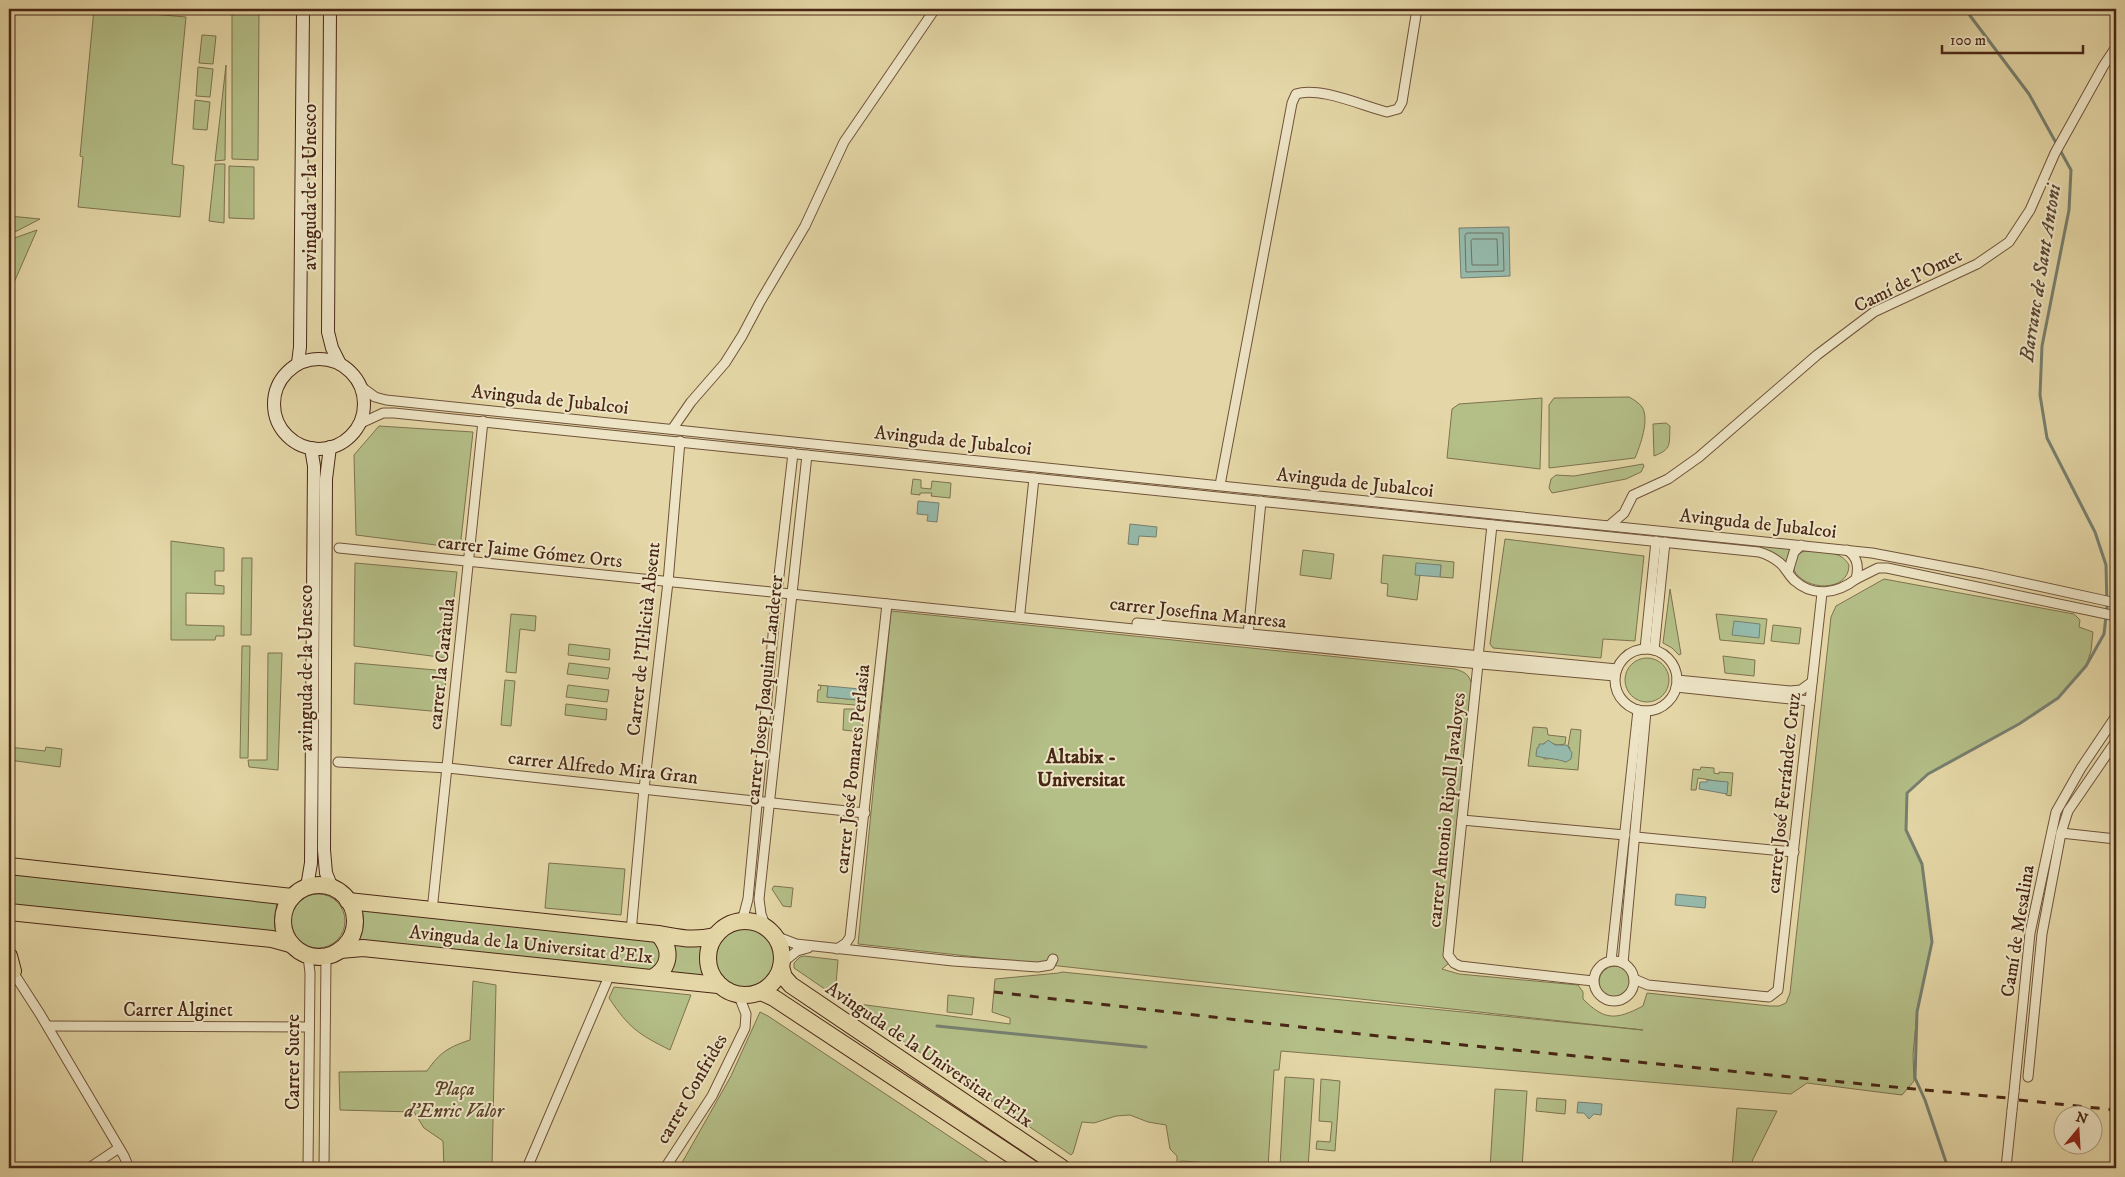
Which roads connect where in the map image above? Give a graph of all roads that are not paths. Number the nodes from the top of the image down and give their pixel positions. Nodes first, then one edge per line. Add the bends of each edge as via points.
1 (303, 9) edge
2 (330, 9) edge
3 (935, 9) edge
4 (1417, 9) edge
5 (2116, 47) edge
6 (9, 357) edge
7 (298, 363) junction
8 (9, 364) edge
9 (340, 364) junction
10 (360, 386) junction
11 (484, 421) junction
12 (359, 424) junction
13 (673, 428) junction
14 (680, 440) junction
15 (330, 447) junction
16 (311, 448) junction
17 (793, 453) junction
18 (807, 455) junction
19 (1034, 478) junction
20 (1220, 485) junction
21 (1261, 501) junction
22 (1626, 508) junction
23 (1492, 525) junction
24 (1610, 525) junction
25 (1640, 528) junction
26 (1660, 542) junction
27 (1801, 545) junction
28 (339, 548) dead end
29 (1846, 550) junction
30 (469, 562) junction
31 (1788, 572) junction
32 (1856, 578) junction
33 (668, 582) junction
34 (792, 592) junction
35 (777, 593) junction
36 (1822, 593) junction
37 (887, 604) junction
38 (2116, 604) edge
39 (1020, 612) junction
40 (2116, 616) edge
41 (1248, 635) junction
42 (1649, 649) junction
43 (1478, 661) junction
44 (1616, 673) junction
45 (1812, 682) junction
46 (1677, 684) junction
47 (1789, 699) junction
48 (1810, 701) junction
49 (1642, 711) junction
50 (1809, 715) junction
51 (2116, 716) edge
52 (2116, 741) edge
53 (338, 762) dead end
54 (448, 768) junction
55 (644, 789) junction
56 (758, 802) junction
57 (770, 803) junction
58 (864, 813) junction
59 (1462, 820) junction
60 (2060, 833) junction
61 (1625, 835) junction
62 (1636, 837) junction
63 (2116, 839) edge
64 (1794, 852) junction
65 (9, 866) edge
66 (306, 887) junction
67 (332, 888) junction
68 (292, 897) junction
69 (348, 901) junction
70 (432, 910) junction
71 (16, 912) edge
72 (739, 921) junction
73 (9, 925) edge
74 (631, 932) junction
75 (771, 932) junction
76 (658, 934) junction
77 (715, 936) junction
78 (850, 937) junction
79 (290, 944) junction
80 (833, 948) junction
81 (858, 952) junction
82 (333, 954) junction
83 (308, 956) junction
84 (1053, 960) dead end
85 (1611, 961) junction
86 (1623, 963) junction
87 (10, 965) edge
88 (782, 965) junction
89 (610, 974) junction
90 (652, 978) junction
91 (1634, 979) junction
92 (1593, 981) junction
93 (718, 985) junction
94 (761, 992) junction
95 (739, 996) junction
96 (48, 1026) junction
97 (309, 1027) junction
98 (2028, 1077) dead end
99 (119, 1148) junction
100 (89, 1168) edge
101 (129, 1168) edge
102 (308, 1168) edge
103 (324, 1168) edge
104 (527, 1168) edge
105 (665, 1168) edge
106 (1031, 1168) edge
107 (1062, 1168) edge
108 (2006, 1168) edge

1 - 7 main road, avinguda de la Unesco
2 - 9 main road, avinguda de la Unesco via 328,332
3 - 13 street via 844,142 805,226 742,336 725,363
4 - 20 street via 1402,102 1398,109 1387,112 1305,91 1296,94 1292,103
5 - 22 street, Camí de l'Omet via 2055,152 2030,210 2009,242 1977,264 1874,312 1817,355 1699,457 1668,479 1633,495
6 - 8 street
7 - 9 main road via 318,358
7 - 16 main road via 280,379 274,402 276,417 288,437
9 - 10 main road via 354,375
10 - 12 main road via 364,405
10 - 13 street, Avinguda de Jubalcoi via 375,397 386,400
11 - 12 street, Avinguda de Jubalcoi via 383,413
11 - 14 street, Avinguda de Jubalcoi
11 - 30 street, carrer la Caràtula
12 - 15 main road via 352,435
13 - 20 street, Avinguda de Jubalcoi
14 - 17 street, Avinguda de Jubalcoi
14 - 33 street, Carrer de l'Il·licità Absent
15 - 16 main road
15 - 67 main road, avinguda de la Unesco via 326,479 324,850 326,874
16 - 66 main road, avinguda de la Unesco via 314,466 311,868
17 - 18 street, Avinguda de Jubalcoi
17 - 35 street, carrer Josep Joaquim Landerer
18 - 19 street, Avinguda de Jubalcoi
18 - 34 street, carrer Josep Joaquim Landerer
19 - 21 street, Avinguda de Jubalcoi
19 - 39 street
20 - 24 street, Avinguda de Jubalcoi
21 - 23 street, Avinguda de Jubalcoi
21 - 41 street
22 - 24 street, Camí de l'Omet
22 - 25 street via 1632,523
23 - 26 street, Avinguda de Jubalcoi
23 - 43 street, carrer Antonio Ripoll Javaloyes
24 - 25 street, Avinguda de Jubalcoi
25 - 27 street, Avinguda de Jubalcoi
26 - 31 street, Avinguda de Jubalcoi via 1759,552 1780,563
26 - 42 street
27 - 29 street, Avinguda de Jubalcoi
27 - 31 street via 1794,552
28 - 30 street, carrer Jaime Gómez Orts
29 - 32 street, Avinguda de Jubalcoi via 1856,558
29 - 38 street via 1907,558
30 - 33 street, carrer Jaime Gómez Orts
30 - 54 street, carrer la Caràtula
31 - 36 street, Avinguda de Jubalcoi via 1808,590
32 - 36 street via 1833,591
32 - 40 street via 1878,568 1887,568
33 - 35 street, carrer Jaime Gómez Orts
33 - 55 street, Carrer de l'Il·licità Absent
34 - 35 street, carrer Jaime Gómez Orts
34 - 37 street, carrer Josefina Manresa
34 - 39 street, carrer Josefina Manresa
34 - 57 street, carrer Josep Joaquim Landerer
35 - 56 street, carrer Josep Joaquim Landerer
36 - 45 street, carrer José Ferrández Cruz
37 - 43 street, carrer Josefina Manresa
37 - 58 street, carrer José Pomares Perlasia
39 - 41 street, carrer Josefina Manresa
41 - 43 street, carrer Josefina Manresa
42 - 44 street via 1630,654
42 - 46 street via 1671,661
43 - 44 street, carrer Josefina Manresa
43 - 59 street, carrer Antonio Ripoll Javaloyes
44 - 49 street via 1618,694 1629,706
45 - 46 street via 1801,690 1790,691
45 - 48 street, carrer José Ferrández Cruz
46 - 47 street
46 - 49 street via 1665,705
47 - 48 street
47 - 50 street
48 - 50 street, carrer José Ferrández Cruz
49 - 61 street
49 - 62 street
50 - 64 street, carrer José Ferrández Cruz
51 - 108 street, Camí de Mesalina, bridge via 2056,812 2030,933
52 - 60 street via 2068,811
53 - 54 street, carrer Alfredo Mira Gran
54 - 55 street, carrer Alfredo Mira Gran
54 - 70 street, carrer la Caràtula
55 - 56 street, carrer Alfredo Mira Gran
55 - 74 street, Carrer de l'Il·licità Absent
56 - 57 street, carrer Alfredo Mira Gran
56 - 72 street, carrer Josep Joaquim Landerer via 747,904
57 - 58 street, carrer Alfredo Mira Gran
57 - 75 street, carrer Josep Joaquim Landerer via 759,899 761,914
58 - 78 street, carrer José Pomares Perlasia
59 - 61 street
59 - 92 street, carrer Antonio Ripoll Javaloyes via 1448,955 1451,959 1460,966
60 - 63 street
60 - 98 street via 2042,934
61 - 85 street
62 - 64 street
62 - 86 street
64 - 91 street, carrer José Ferrández Cruz via 1780,985 1775,994 1769,998 1654,986
65 - 68 highway
66 - 67 highway via 324,885
66 - 68 highway
67 - 69 highway
68 - 79 highway via 282,926
69 - 70 highway, Avinguda de la Universitat d'Elx
69 - 82 highway via 354,915 354,931 346,945
70 - 74 highway, Avinguda de la Universitat d'Elx
71 - 73 highway
71 - 79 highway via 272,939
72 - 75 highway via 758,923
72 - 77 highway via 725,926
74 - 76 highway, Avinguda de la Universitat d'Elx
75 - 80 street via 796,944
75 - 88 highway via 781,949
76 - 77 highway, Avinguda de la Universitat d'Elx via 686,940
76 - 90 highway via 668,948 668,956 666,966
77 - 93 highway via 707,961
78 - 80 street via 846,943
78 - 81 street
79 - 83 highway
80 - 81 street
80 - 88 street via 811,947 797,951
81 - 84 street via 1038,967 1050,965
82 - 83 highway
82 - 89 highway, Avinguda de la Universitat d'Elx via 363,948
82 - 103 street, Carrer Sucre
83 - 97 street, Carrer Sucre
85 - 86 street
85 - 92 street via 1598,968
86 - 91 street
87 - 96 street
88 - 94 highway via 776,980
88 - 107 highway, Avinguda de la Universitat d'Elx via 784,977 791,985
89 - 90 highway, Avinguda de la Universitat d'Elx
89 - 104 street
90 - 93 highway, Avinguda de la Universitat d'Elx
91 - 92 street via 1632,991 1616,1002 1597,994
93 - 95 highway
94 - 95 highway
94 - 106 highway, Avinguda de la Universitat d'Elx
95 - 105 street, carrer Confrides via 746,1014 745,1028 712,1096
96 - 97 street, Carrer Alginet
96 - 99 street
97 - 102 street, Carrer Sucre
99 - 100 street
99 - 101 street

